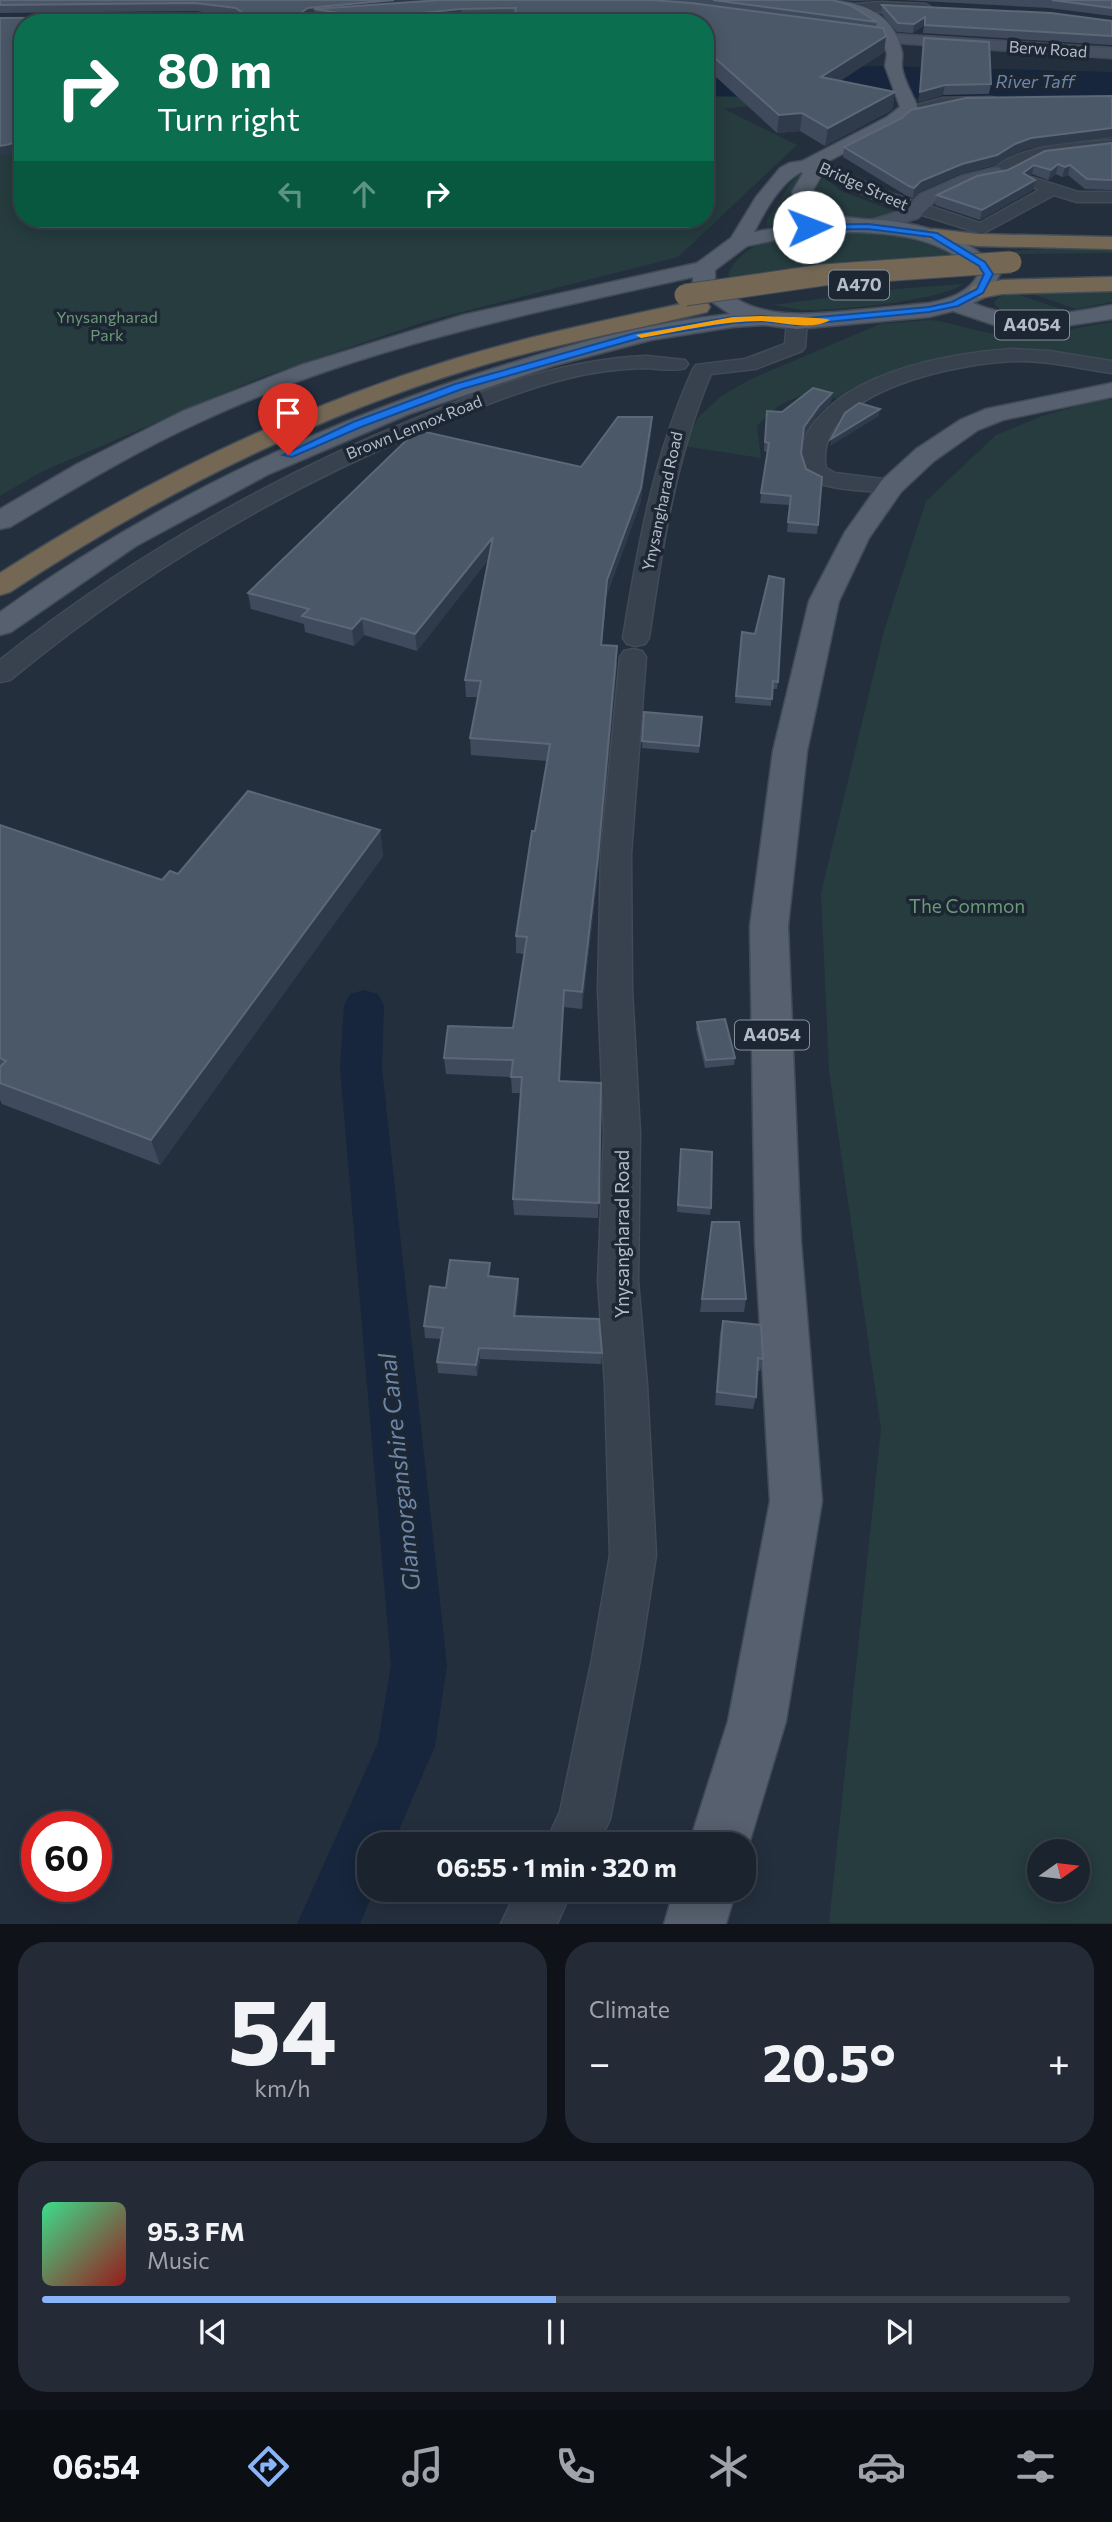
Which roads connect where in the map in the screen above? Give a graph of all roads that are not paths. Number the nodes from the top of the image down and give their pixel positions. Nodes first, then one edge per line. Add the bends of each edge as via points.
1 (83, 0) edge
2 (826, 0) edge
3 (855, 8) junction
4 (946, 10) edge
5 (72, 14) edge
6 (885, 38) junction
7 (984, 44) junction
8 (1112, 53) edge
9 (1005, 101) edge
10 (909, 110) junction
11 (1112, 145) edge
12 (809, 164) junction
13 (999, 173) junction
14 (1053, 189) junction
15 (1103, 200) edge
16 (914, 211) junction
17 (859, 226) junction
18 (934, 235) junction
19 (740, 241) junction
20 (1112, 243) edge
21 (1112, 260) edge
22 (704, 268) junction
23 (1015, 268) junction
24 (1112, 272) edge
25 (1112, 284) edge
26 (980, 291) junction
27 (692, 301) junction
28 (955, 304) junction
29 (1112, 312) edge
30 (761, 318) junction
31 (797, 322) junction
32 (678, 364) dead end
33 (1112, 367) edge
34 (1112, 390) edge
35 (891, 486) junction
36 (0, 521) edge
37 (34, 536) dead end
38 (0, 586) edge
39 (0, 626) edge
40 (0, 674) edge
41 (577, 1832) edge
42 (723, 1832) edge
43 (539, 1902) edge
44 (701, 1902) edge
45 (528, 1923) edge
46 (695, 1923) edge

1 - 5 street
2 - 3 main road
3 - 4 street
3 - 6 main road via 880,21
3 - 7 main road, Berw Road via 911,28
6 - 7 main road, Berw Road
6 - 10 main road via 895,54 892,65
7 - 8 main road, Berw Road
9 - 10 street via 943,103
10 - 12 main road via 894,123
11 - 13 street via 1049,153 1022,160
12 - 16 street, Bridge Street
12 - 17 main road via 814,171 803,192 805,204
12 - 19 main road via 793,168 779,181 744,227
13 - 14 street
13 - 16 main road via 968,180 927,198
14 - 15 street
14 - 16 street, Bridge Street via 982,229
16 - 17 main road
16 - 18 main road
17 - 18 main road
17 - 19 main road via 794,229
18 - 20 highway
18 - 26 main road via 982,264 989,274
19 - 22 main road
21 - 23 highway, A470
22 - 30 main road via 704,283 715,296 728,307
22 - 36 main road via 471,320 309,370 192,416
23 - 24 highway, A470
23 - 27 highway, A470
25 - 26 highway
26 - 28 main road
27 - 37 highway, A470 via 497,338 391,370 198,449
27 - 38 highway, A470 via 428,375 326,413 165,486
28 - 29 main road, A4054 via 994,320 1028,326
28 - 31 main road
30 - 31 main road
30 - 39 main road via 639,335 481,379 357,425 192,503 104,554
31 - 41 street, Ynysangharad Road via 795,347 748,365 703,369 668,458 635,648 616,854 615,989 622,1133 618,1281 633,1555 617,1659 584,1819
32 - 40 street, Brown Lennox Road via 636,362 546,376 341,457 210,526 105,593
33 - 35 street via 1013,354 935,364 854,397 821,428 812,448 814,472 830,479
34 - 35 main road, A4054 via 1027,406 969,425 925,454
35 - 42 main road, A4054 via 855,538 824,601 790,751 769,926 778,1242 796,1501 757,1721
43 - 45 street
44 - 46 main road

